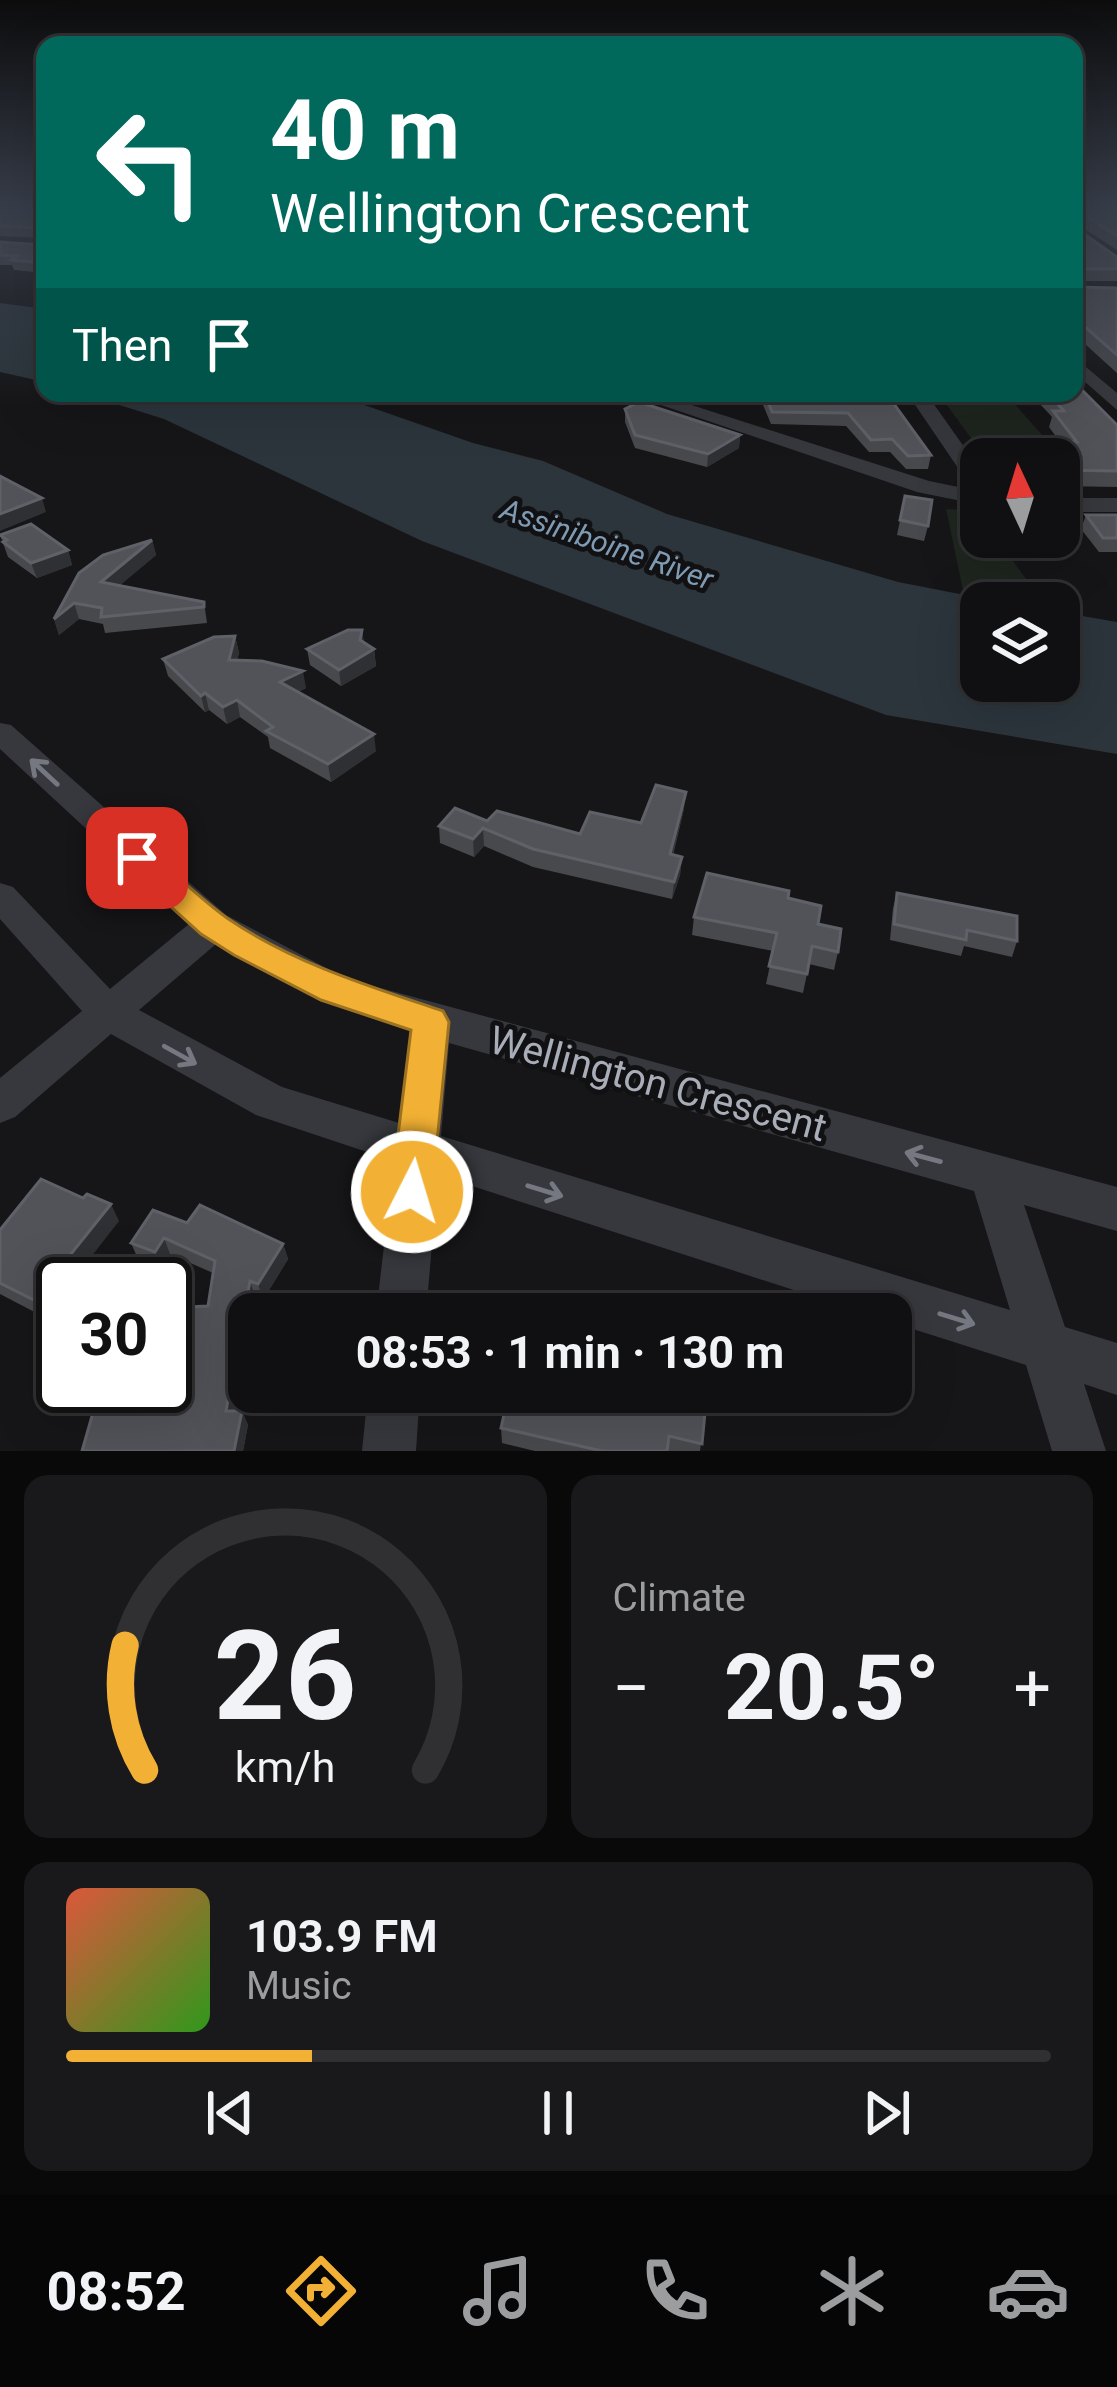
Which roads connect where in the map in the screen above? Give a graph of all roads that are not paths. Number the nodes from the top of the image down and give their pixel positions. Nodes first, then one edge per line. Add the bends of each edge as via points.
1 (1083, 371) edge
2 (662, 402) edge
3 (728, 402) edge
4 (922, 402) edge
5 (1117, 404) edge
6 (737, 427) junction
7 (960, 456) edge
8 (960, 494) edge
9 (1080, 505) edge
10 (1117, 505) edge
11 (0, 732) edge
12 (0, 896) edge
13 (213, 926) junction
14 (108, 1013) junction
15 (430, 1022) junction
16 (0, 1104) edge
17 (415, 1151) junction
18 (992, 1175) junction
19 (1117, 1209) edge
20 (403, 1293) edge
21 (1043, 1346) junction
22 (1117, 1369) edge
23 (392, 1413) edge
24 (389, 1451) edge
25 (1079, 1451) edge

1 - 5 street
2 - 6 street
3 - 6 street
4 - 7 street
6 - 8 street
9 - 10 street
13 -> 11 street, Wellington Crescent
12 - 14 street
13 - 14 street
13 - 15 street, Wellington Crescent via 334,990
14 - 16 street
14 -> 17 street via 271,1102
15 - 17 street
18 -> 15 street, Wellington Crescent
17 - 20 street
17 -> 21 street
18 - 19 street, Wellington Crescent
18 - 21 street
21 - 22 street
21 - 25 street
23 - 24 street

